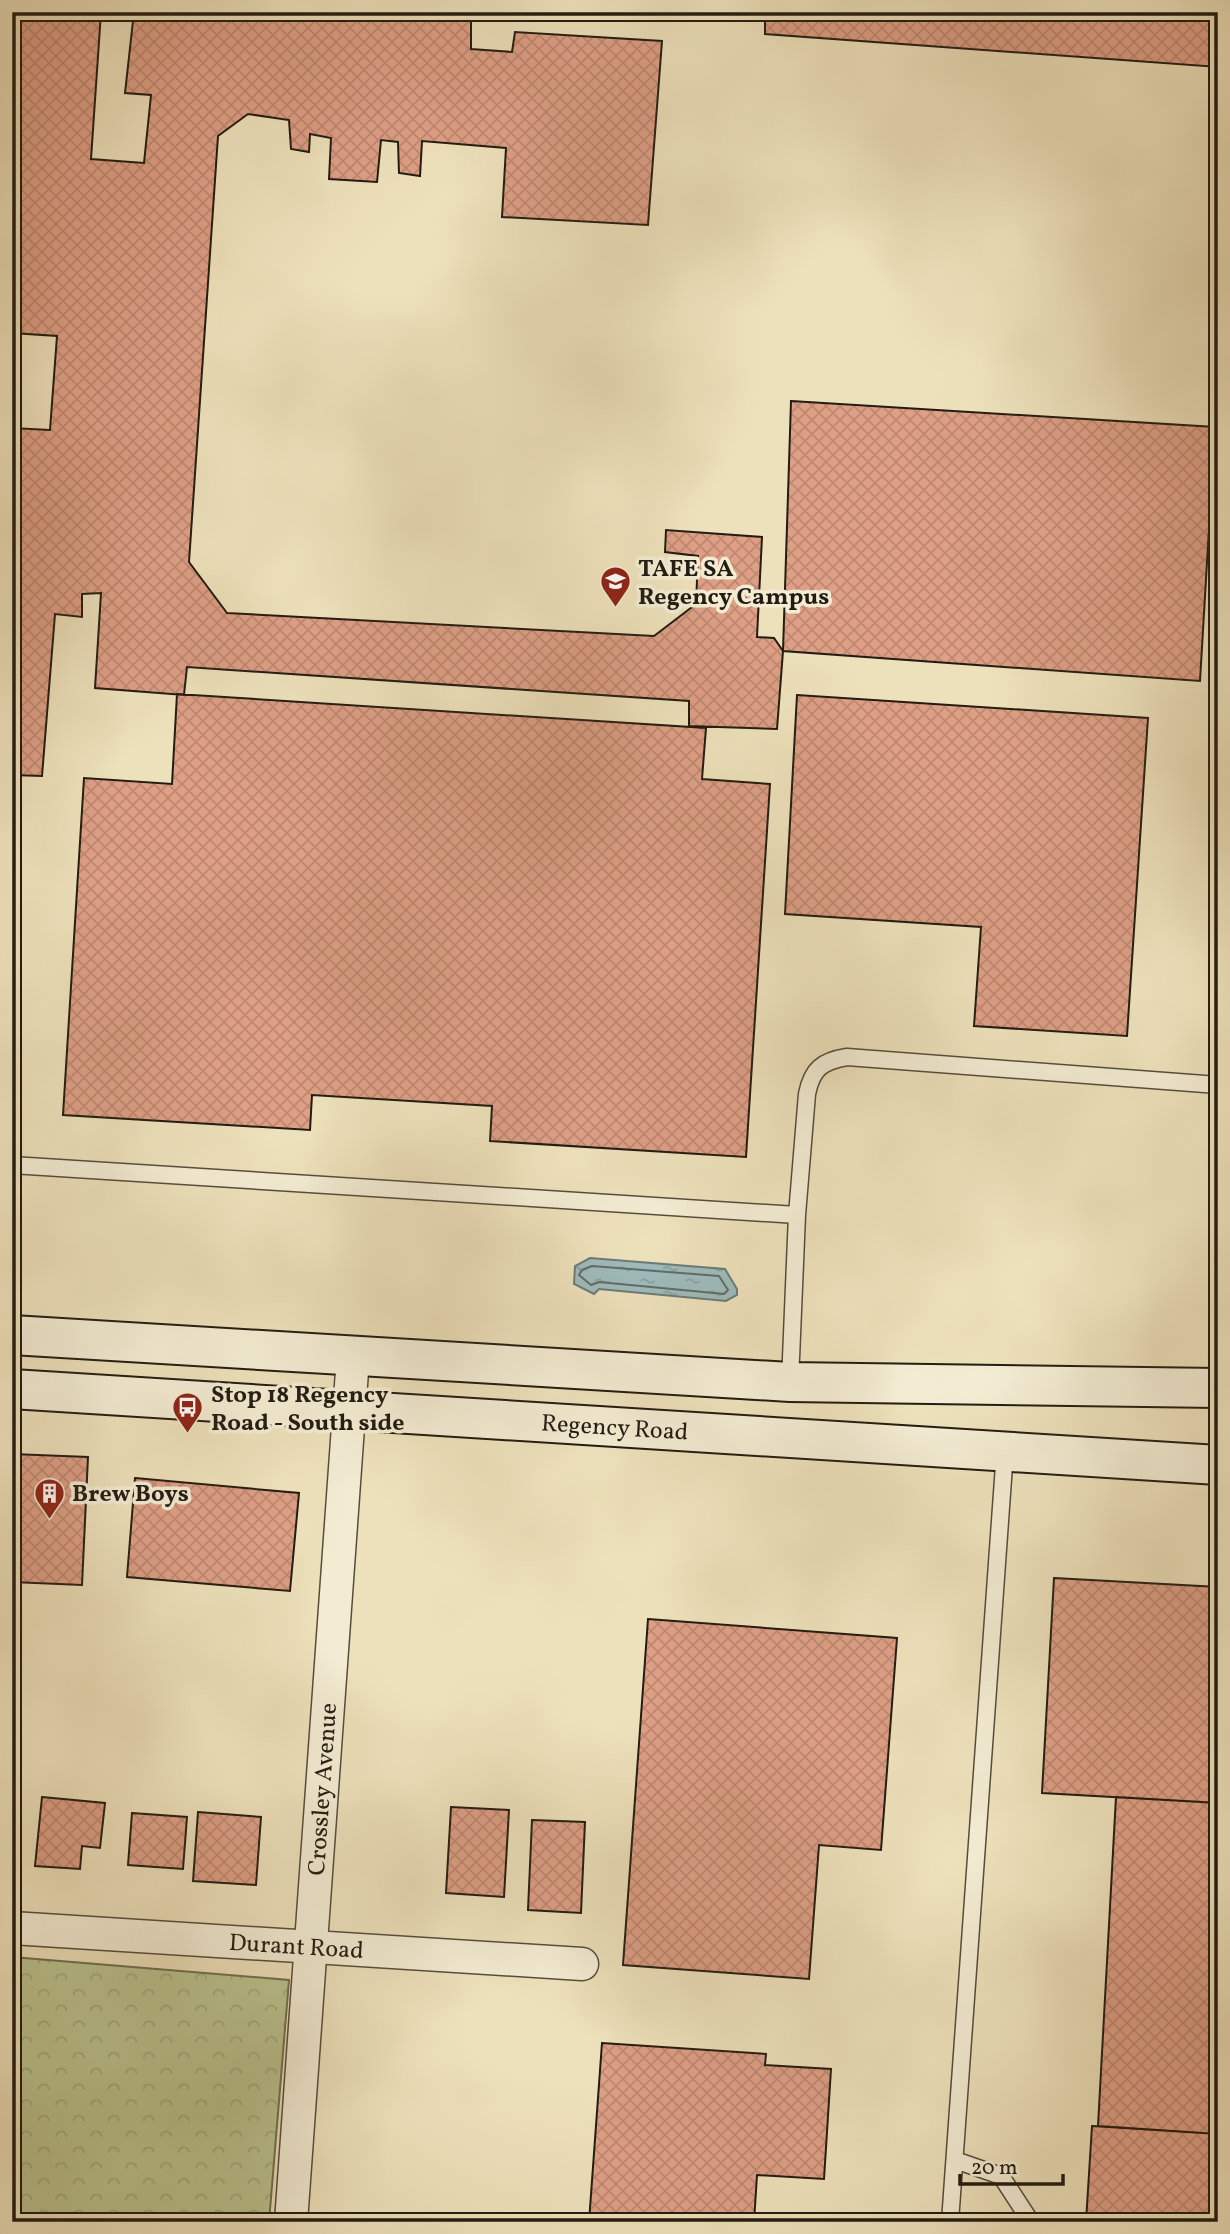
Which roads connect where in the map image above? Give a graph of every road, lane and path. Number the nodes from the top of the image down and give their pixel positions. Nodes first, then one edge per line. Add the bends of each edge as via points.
1 (1218, 1085) edge
2 (12, 1165) edge
3 (797, 1215) junction
4 (12, 1335) edge
5 (353, 1357) junction
6 (790, 1382) junction
7 (1218, 1388) edge
8 (12, 1389) edge
9 (349, 1410) junction
10 (1005, 1451) junction
11 (1218, 1465) edge
12 (12, 1928) edge
13 (309, 1947) junction
14 (582, 1964) dead end
15 (955, 2160) junction
16 (291, 2222) edge
17 (950, 2222) edge
18 (1031, 2222) edge

1 - 3 lane via 860,1058 826,1060 811,1074 807,1094
2 - 3 lane
3 - 6 lane
4 - 5 main road
5 - 6 main road
5 - 9 street, Crossley Avenue
6 - 7 main road
8 - 9 main road, Regency Road
9 - 10 main road, Regency Road
9 - 13 street, Crossley Avenue
10 - 11 main road, Regency Road
10 - 15 lane
12 - 13 street, Durant Road
13 - 14 street, Durant Road
13 - 16 street, Crossley Avenue
15 - 17 lane
15 - 18 lane via 1001,2176

